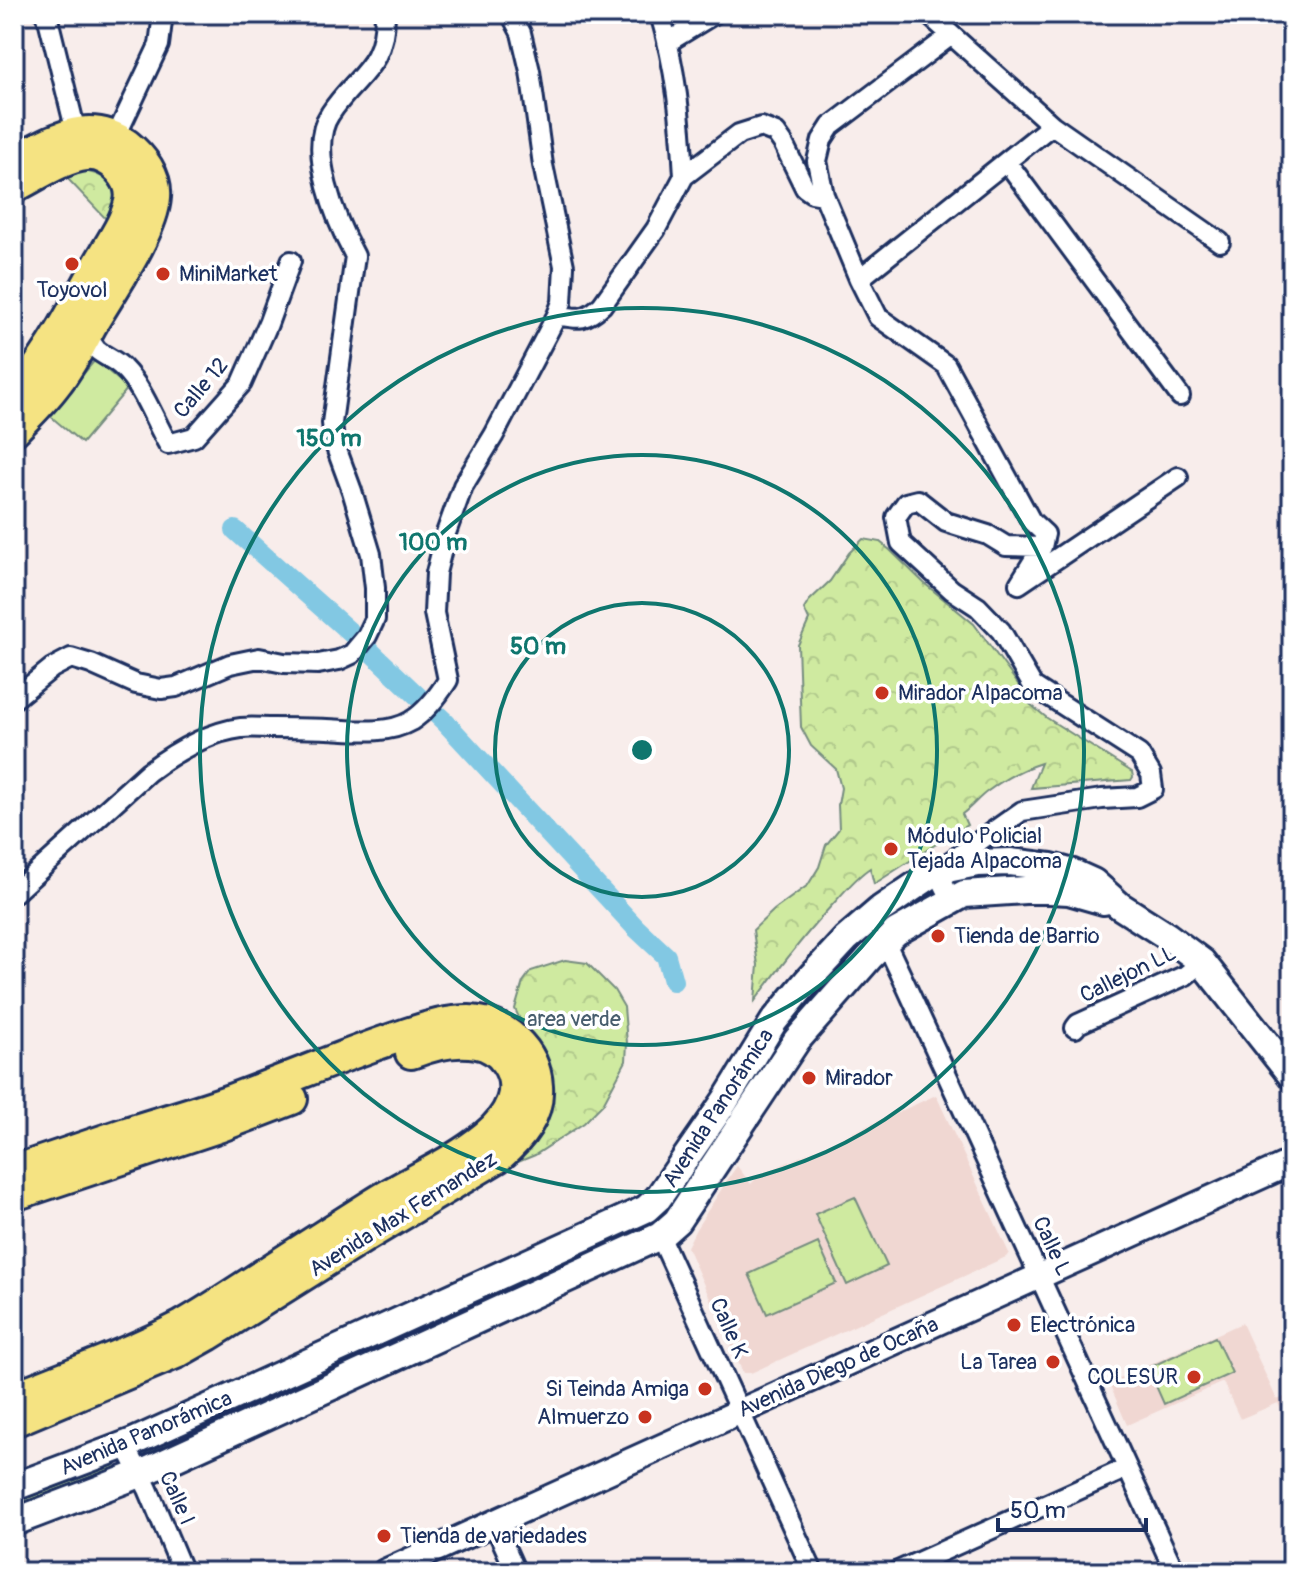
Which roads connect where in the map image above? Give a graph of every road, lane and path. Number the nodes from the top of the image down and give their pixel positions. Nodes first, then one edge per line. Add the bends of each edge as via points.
1 (45, 14) edge
2 (163, 14) edge
3 (385, 14) edge
4 (511, 14) edge
5 (660, 14) edge
6 (714, 14) edge
7 (928, 14) edge
8 (950, 36) junction
9 (668, 42) junction
10 (1052, 125) junction
11 (76, 132) junction
12 (112, 149) junction
13 (14, 161) edge
14 (1007, 162) junction
15 (684, 176) junction
16 (14, 187) edge
17 (824, 195) junction
18 (1220, 242) dead end
19 (291, 261) dead end
20 (859, 279) junction
21 (557, 315) junction
22 (76, 329) junction
23 (14, 396) edge
24 (1180, 396) dead end
25 (14, 430) edge
26 (1178, 477) dead end
27 (1042, 547) junction
28 (14, 699) edge
29 (937, 871) junction
30 (14, 893) edge
31 (952, 901) junction
32 (1120, 906) junction
33 (870, 918) junction
34 (885, 941) junction
35 (1202, 962) junction
36 (1075, 1028) dead end
37 (337, 1070) junction
38 (1292, 1076) edge
39 (1292, 1162) edge
40 (14, 1171) edge
41 (14, 1195) edge
42 (646, 1209) junction
43 (660, 1236) junction
44 (1039, 1276) junction
45 (171, 1343) junction
46 (14, 1397) edge
47 (740, 1411) junction
48 (14, 1421) edge
49 (125, 1445) junction
50 (1127, 1468) junction
51 (140, 1474) junction
52 (14, 1487) edge
53 (14, 1522) edge
54 (494, 1523) junction
55 (183, 1572) edge
56 (385, 1572) edge
57 (516, 1572) edge
58 (813, 1572) edge
59 (896, 1572) edge
60 (1175, 1572) edge

1 - 11 street
2 - 12 street via 159,45
3 - 28 street via 379,53 327,117 321,140 328,195 355,256 332,423 371,554 375,619 367,636 339,660 318,664 259,658 161,689 71,658
4 - 21 street via 530,71 564,266
5 - 9 street
6 - 9 street
7 - 8 street
8 - 10 street
8 - 17 street via 831,126 817,161
9 - 15 street via 681,112
10 - 14 street
10 - 18 street
11 - 12 main road via 102,133
11 - 13 main road
12 - 16 main road via 76,157
12 - 22 main road via 139,156 153,178 155,200 144,234
14 - 20 street
14 - 24 street
15 - 17 street via 739,134 761,127 776,133 805,188
15 - 21 street via 656,229 602,305 580,319
17 - 20 street
19 - 22 street, Calle 12 via 242,383 194,437 168,444 139,386
20 - 27 street via 878,317 946,365 1031,521 1045,534
21 - 30 street via 463,486 446,533 434,613 448,680 423,713 409,723 366,731 242,728 212,736 148,772
22 - 23 main road via 49,351
22 - 25 main road via 70,363
26 - 27 street via 1019,584
27 - 29 street via 1006,546 946,522 918,500 906,503 896,517 901,543 1001,631 1033,686 1139,754 1153,789 1137,797 1022,811
29 - 31 street
29 - 32 main road, Avenida Panorámica via 977,863 1051,867 1093,882
29 - 33 main road, Avenida Panorámica
31 - 32 main road, Avenida Panorámica via 964,894 1050,890
31 - 34 main road, Avenida Panorámica
32 - 35 main road, Avenida Panorámica
33 - 34 main road
33 - 42 main road, Avenida Panorámica via 774,1021 725,1101
34 - 43 main road, Avenida Panorámica via 797,1040 677,1221
34 - 44 street, Calle L
35 - 36 street, Callejon LL via 1186,975
35 - 38 main road, Avenida Panorámica
37 - 40 main road, Avenida Max Fernandez
37 - 41 main road, Avenida Max Fernandez via 221,1126
37 - 45 main road, Avenida Max Fernandez via 463,1041 502,1056 515,1089 505,1117 485,1137 217,1304
39 - 44 street, Avenida Diego de Ocaña
42 - 43 main road
42 - 49 main road, Avenida Panorámica
43 - 47 street, Calle K
43 - 51 main road, Avenida Panorámica
44 - 47 street, Avenida Diego de Ocaña
44 - 50 street, Calle L
45 - 46 main road, Avenida Max Fernandez via 135,1349
45 - 48 main road, Avenida Max Fernandez
47 - 54 street, Avenida Diego de Ocaña
47 - 58 street, Calle K
49 - 51 street, Calle I
49 - 52 main road, Avenida Panorámica
50 - 59 street
50 - 60 street, Calle L
51 - 53 main road, Avenida Panorámica
51 - 55 street, Calle I
54 - 56 street, Avenida Diego de Ocaña
54 - 57 street

